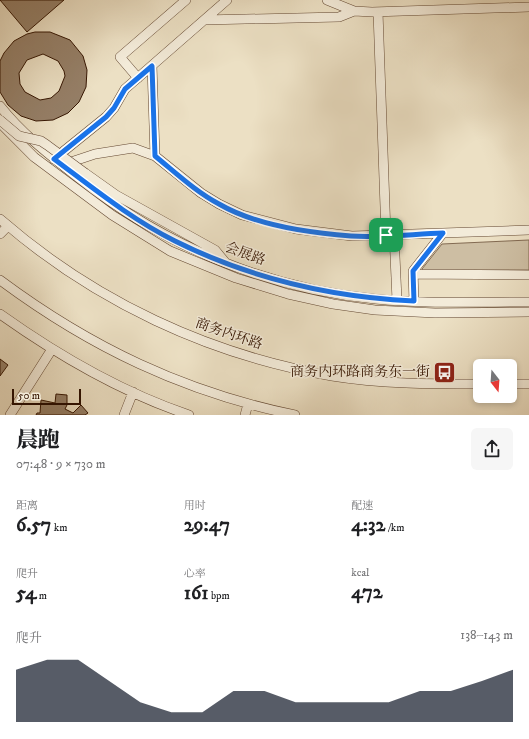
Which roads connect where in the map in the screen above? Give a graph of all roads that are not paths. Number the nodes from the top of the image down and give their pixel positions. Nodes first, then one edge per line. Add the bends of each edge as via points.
1 (186, 0) edge
2 (227, 0) edge
3 (327, 0) edge
4 (529, 7) edge
5 (354, 10) junction
6 (378, 12) junction
7 (204, 20) junction
8 (152, 66) junction
9 (138, 78) junction
10 (0, 106) edge
11 (0, 121) edge
12 (155, 156) junction
13 (54, 159) junction
14 (62, 165) junction
15 (0, 220) edge
16 (8, 226) junction
17 (529, 230) edge
18 (443, 233) junction
19 (0, 234) edge
20 (390, 235) junction
21 (226, 263) junction
22 (413, 274) junction
23 (529, 275) edge
24 (0, 280) edge
25 (397, 300) junction
26 (414, 301) junction
27 (529, 302) edge
28 (529, 312) edge
29 (0, 314) edge
30 (52, 349) junction
31 (473, 384) edge
32 (517, 384) edge
33 (529, 384) edge
34 (133, 392) junction
35 (253, 408) edge
36 (10, 415) edge
37 (124, 415) edge
38 (189, 415) edge
39 (245, 415) edge
40 (295, 415) edge

1 - 9 street via 120,58
2 - 7 street
3 - 5 street
4 - 6 street
5 - 6 street
5 - 7 street via 339,18
6 - 20 street
7 - 8 street
8 - 9 street
8 - 12 street
9 - 13 street via 125,89 106,117
10 - 13 street, 会展路 via 21,131
11 - 21 street, bridge via 19,136 41,141 116,195 215,250
11 - 28 street, 会展路 via 34,157 112,215 170,251 236,278 303,297 375,310 435,313
12 - 14 street via 133,148 95,154
12 - 20 street via 201,193 242,215 296,229 352,236
13 - 14 street, 会展路
14 - 21 street, 会展路 via 99,194 159,232
15 - 16 street, 商务内环路
16 - 19 street
16 - 31 street, 商务内环路 via 44,255 107,296 151,319 217,346 272,363 333,376 406,383
17 - 18 street
18 - 20 street
18 - 22 street
20 - 25 street
21 - 25 street, 会展路 via 269,278 335,294
22 - 23 street
22 - 26 street
24 - 35 street via 63,324 131,361 195,388
25 - 26 street, 会展路
26 - 27 street, 会展路
29 - 30 street
30 - 34 street
30 - 36 street
32 - 33 street
34 - 37 street
34 - 38 street
35 - 39 street
35 - 40 street

